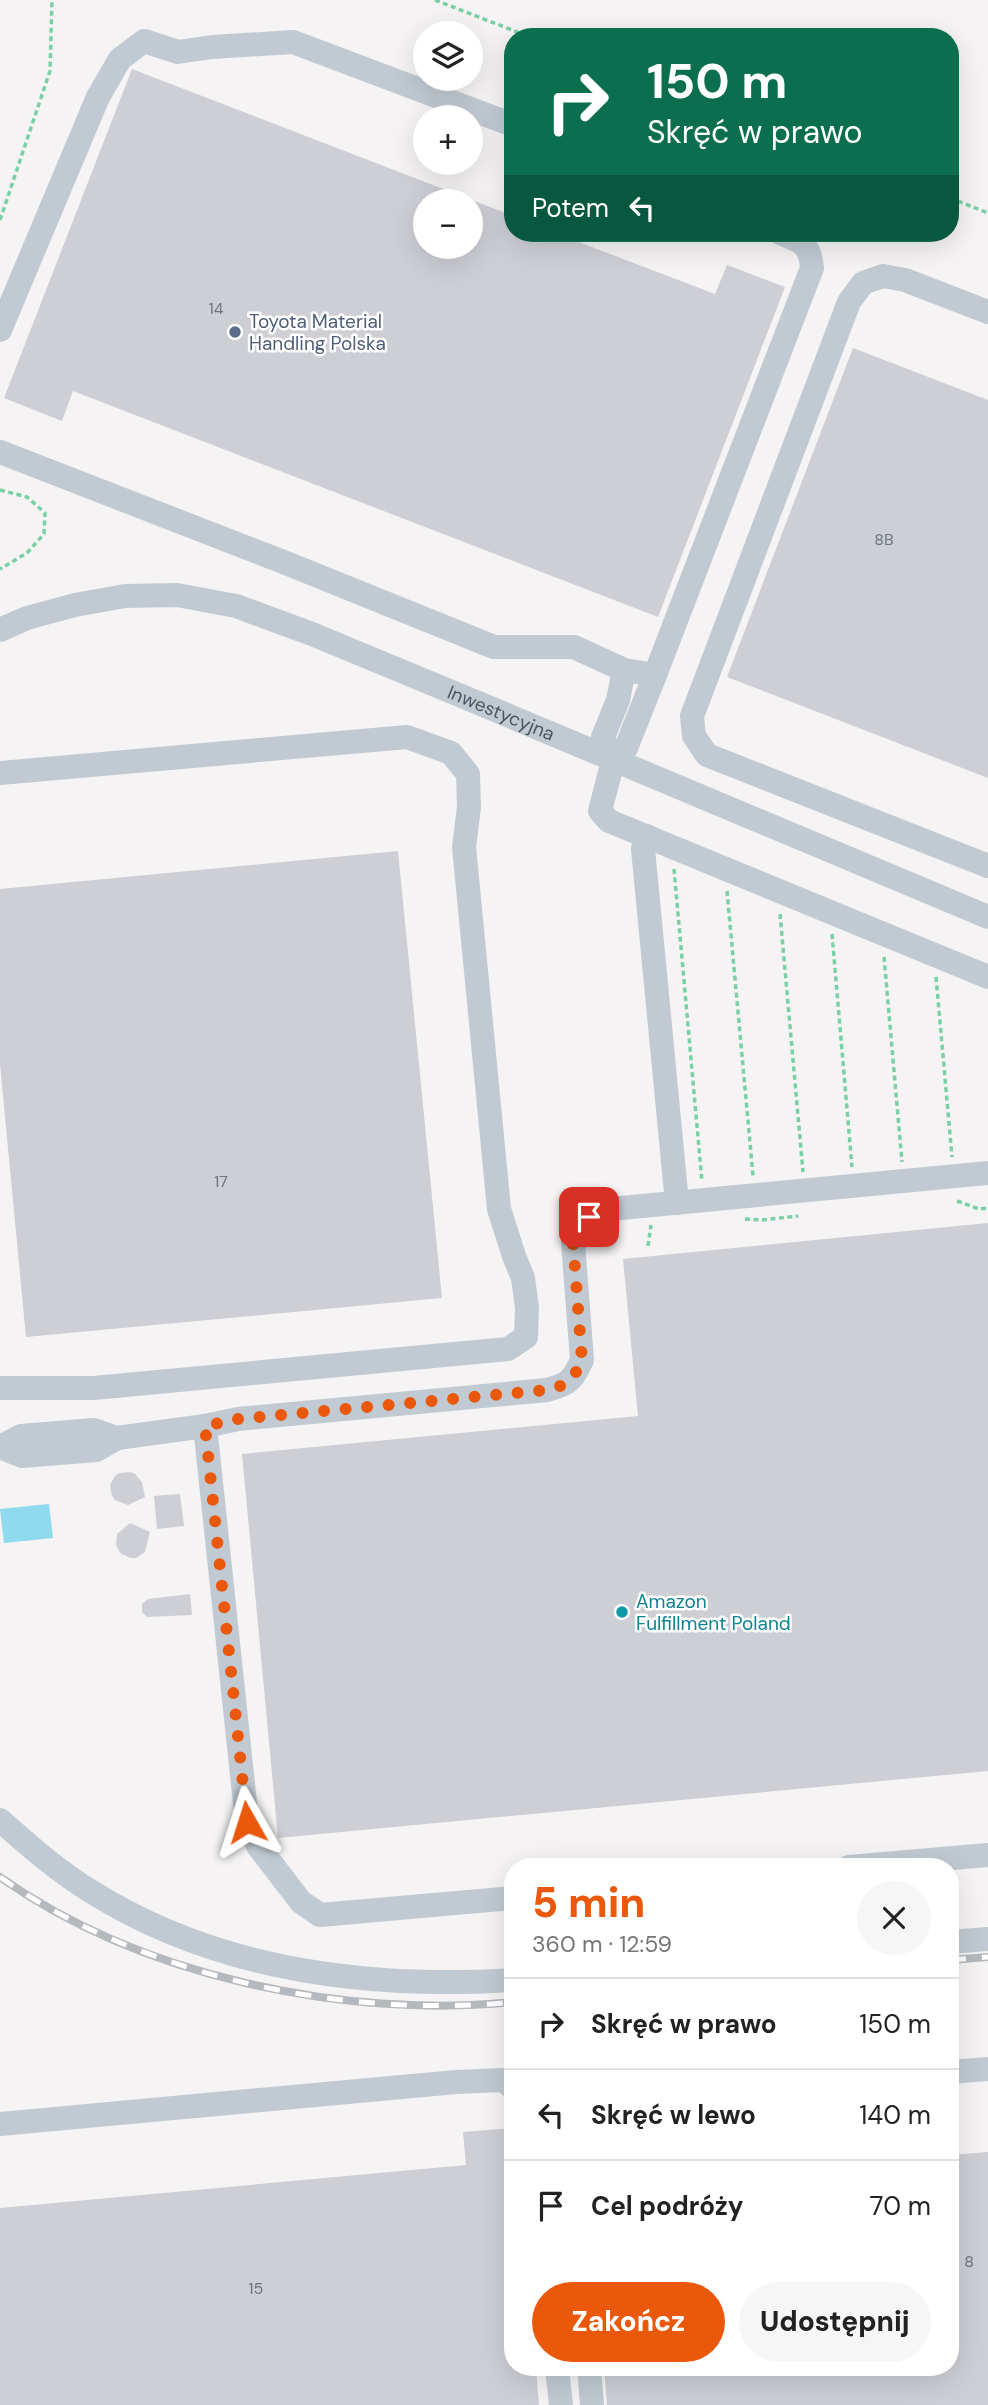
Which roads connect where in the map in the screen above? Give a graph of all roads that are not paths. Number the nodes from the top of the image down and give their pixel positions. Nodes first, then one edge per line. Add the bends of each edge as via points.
1 (504, 122) edge
2 (802, 242) edge
3 (988, 312) edge
4 (0, 330) edge
5 (0, 452) edge
6 (0, 630) edge
7 (624, 670) junction
8 (655, 675) junction
9 (613, 761) junction
10 (0, 773) edge
11 (647, 836) junction
12 (988, 866) edge
13 (988, 917) edge
14 (988, 977) edge
15 (988, 1173) edge
16 (677, 1203) junction
17 (0, 1388) edge
18 (205, 1426) junction
19 (117, 1438) dead end
20 (0, 1820) edge
21 (988, 1854) edge
22 (945, 1858) edge
23 (504, 1899) edge
24 (988, 1939) edge
25 (959, 1941) edge
26 (504, 1981) edge
27 (988, 2069) edge
28 (959, 2071) edge
29 (504, 2081) edge
30 (0, 2124) edge
31 (558, 2376) edge
32 (590, 2376) edge
33 (561, 2405) edge
34 (592, 2405) edge

1 - 4 street via 293,42 178,52 144,41 120,59 98,97
2 - 8 street via 811,254 812,268
3 - 12 street via 883,276 863,283 849,302 692,716 694,736 707,755
5 - 7 street via 494,648 575,648
6 - 9 street, Inwestycyjna via 63,608 125,596 177,596 236,606
7 - 8 street
7 - 9 street via 603,737
8 - 9 street via 626,748
9 - 11 street via 600,811 609,821
9 - 13 street, Inwestycyjna
10 - 17 street via 407,737 451,753 468,774 464,846 499,1209 523,1278 527,1308 526,1337 508,1349 94,1388
11 - 14 street
11 - 16 street via 643,849
15 - 16 street
16 - 18 street via 600,1210 580,1227 573,1243 582,1360 566,1385
18 - 19 street
18 - 23 street via 247,1822 258,1846 301,1902 320,1915
20 - 26 street via 92,1892 187,1939 247,1959 318,1975 374,1980 451,1984
21 - 22 street
24 - 25 street
27 - 28 street
29 - 30 street
31 - 33 street
32 - 34 street

